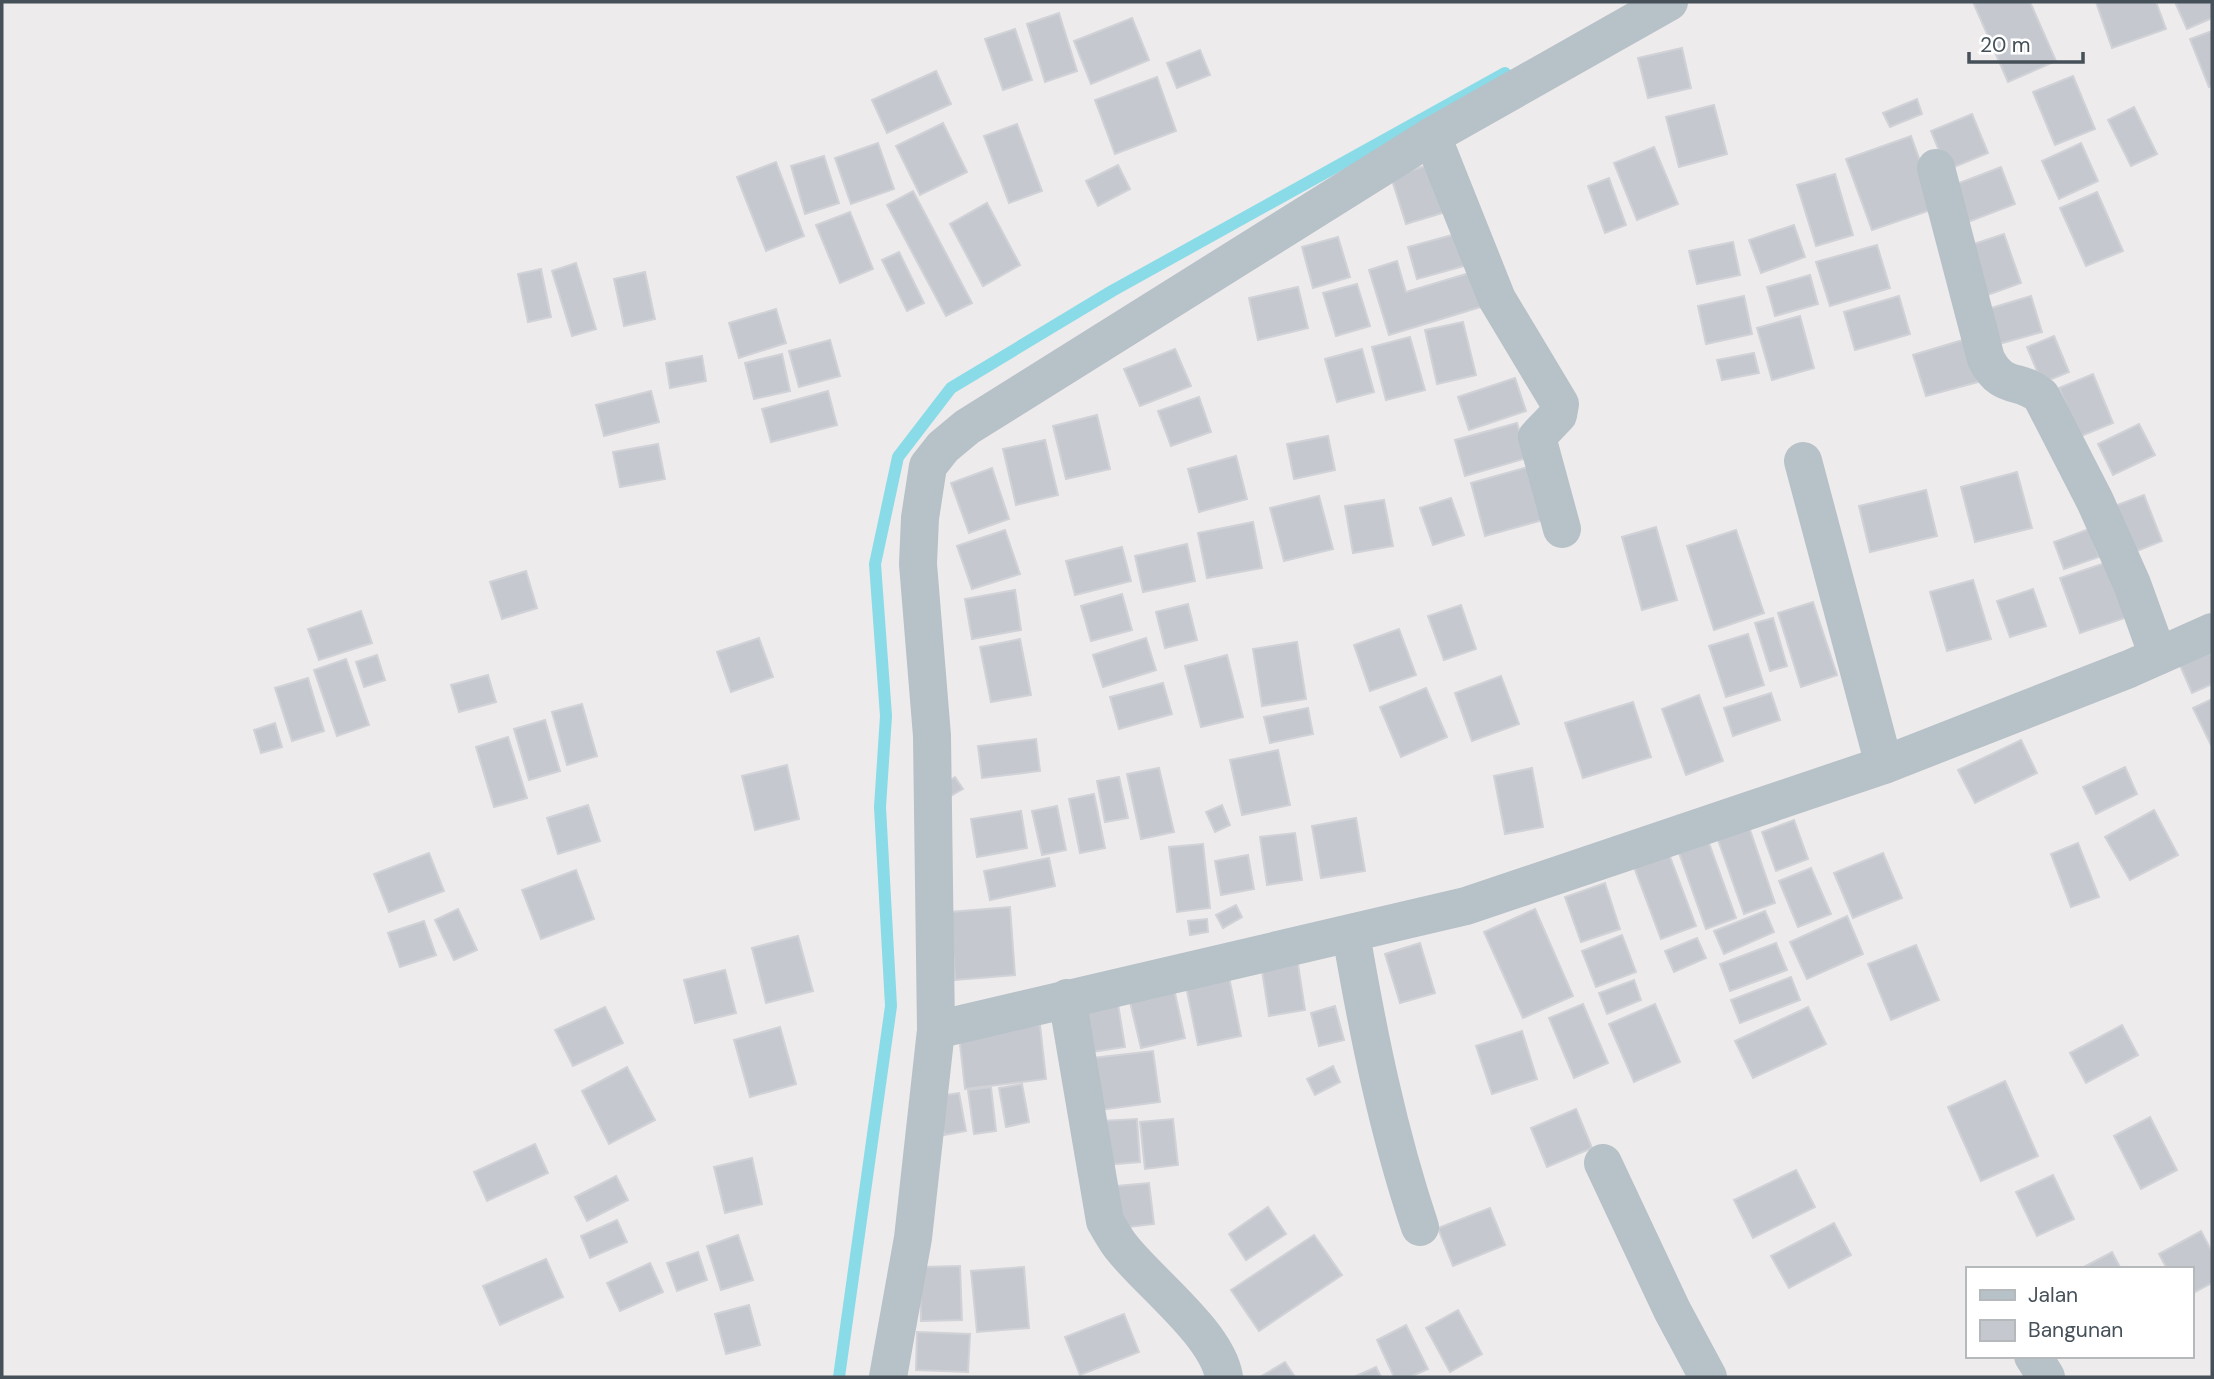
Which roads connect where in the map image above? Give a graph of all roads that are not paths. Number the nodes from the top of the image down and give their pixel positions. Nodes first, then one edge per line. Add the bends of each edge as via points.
1 (1669, 2) edge
2 (1432, 136) junction
3 (1936, 168) dead end
4 (1803, 461) dead end
5 (1562, 529) dead end
6 (2212, 632) edge
7 (2158, 656) junction
8 (1884, 765) junction
9 (1351, 934) junction
10 (1067, 999) junction
11 (936, 1030) junction
12 (1603, 1163) dead end
13 (1420, 1227) dead end
14 (2034, 1358) edge
15 (888, 1377) edge
16 (1224, 1377) edge
17 (1708, 1377) edge
18 (2046, 1377) edge

1 - 2 street
2 - 5 street via 1497,299 1560,404 1558,415 1537,437
2 - 11 street via 968,427 928,466 918,564 932,736
3 - 7 street via 1986,359 2001,380 2041,396 2095,500
4 - 8 street
6 - 7 street
7 - 8 street
8 - 9 street via 1466,906
9 - 10 street
9 - 13 street via 1389,1121
10 - 11 street
10 - 16 street via 1105,1222 1122,1249 1204,1339
11 - 15 street via 913,1238
12 - 17 street
14 - 18 street

